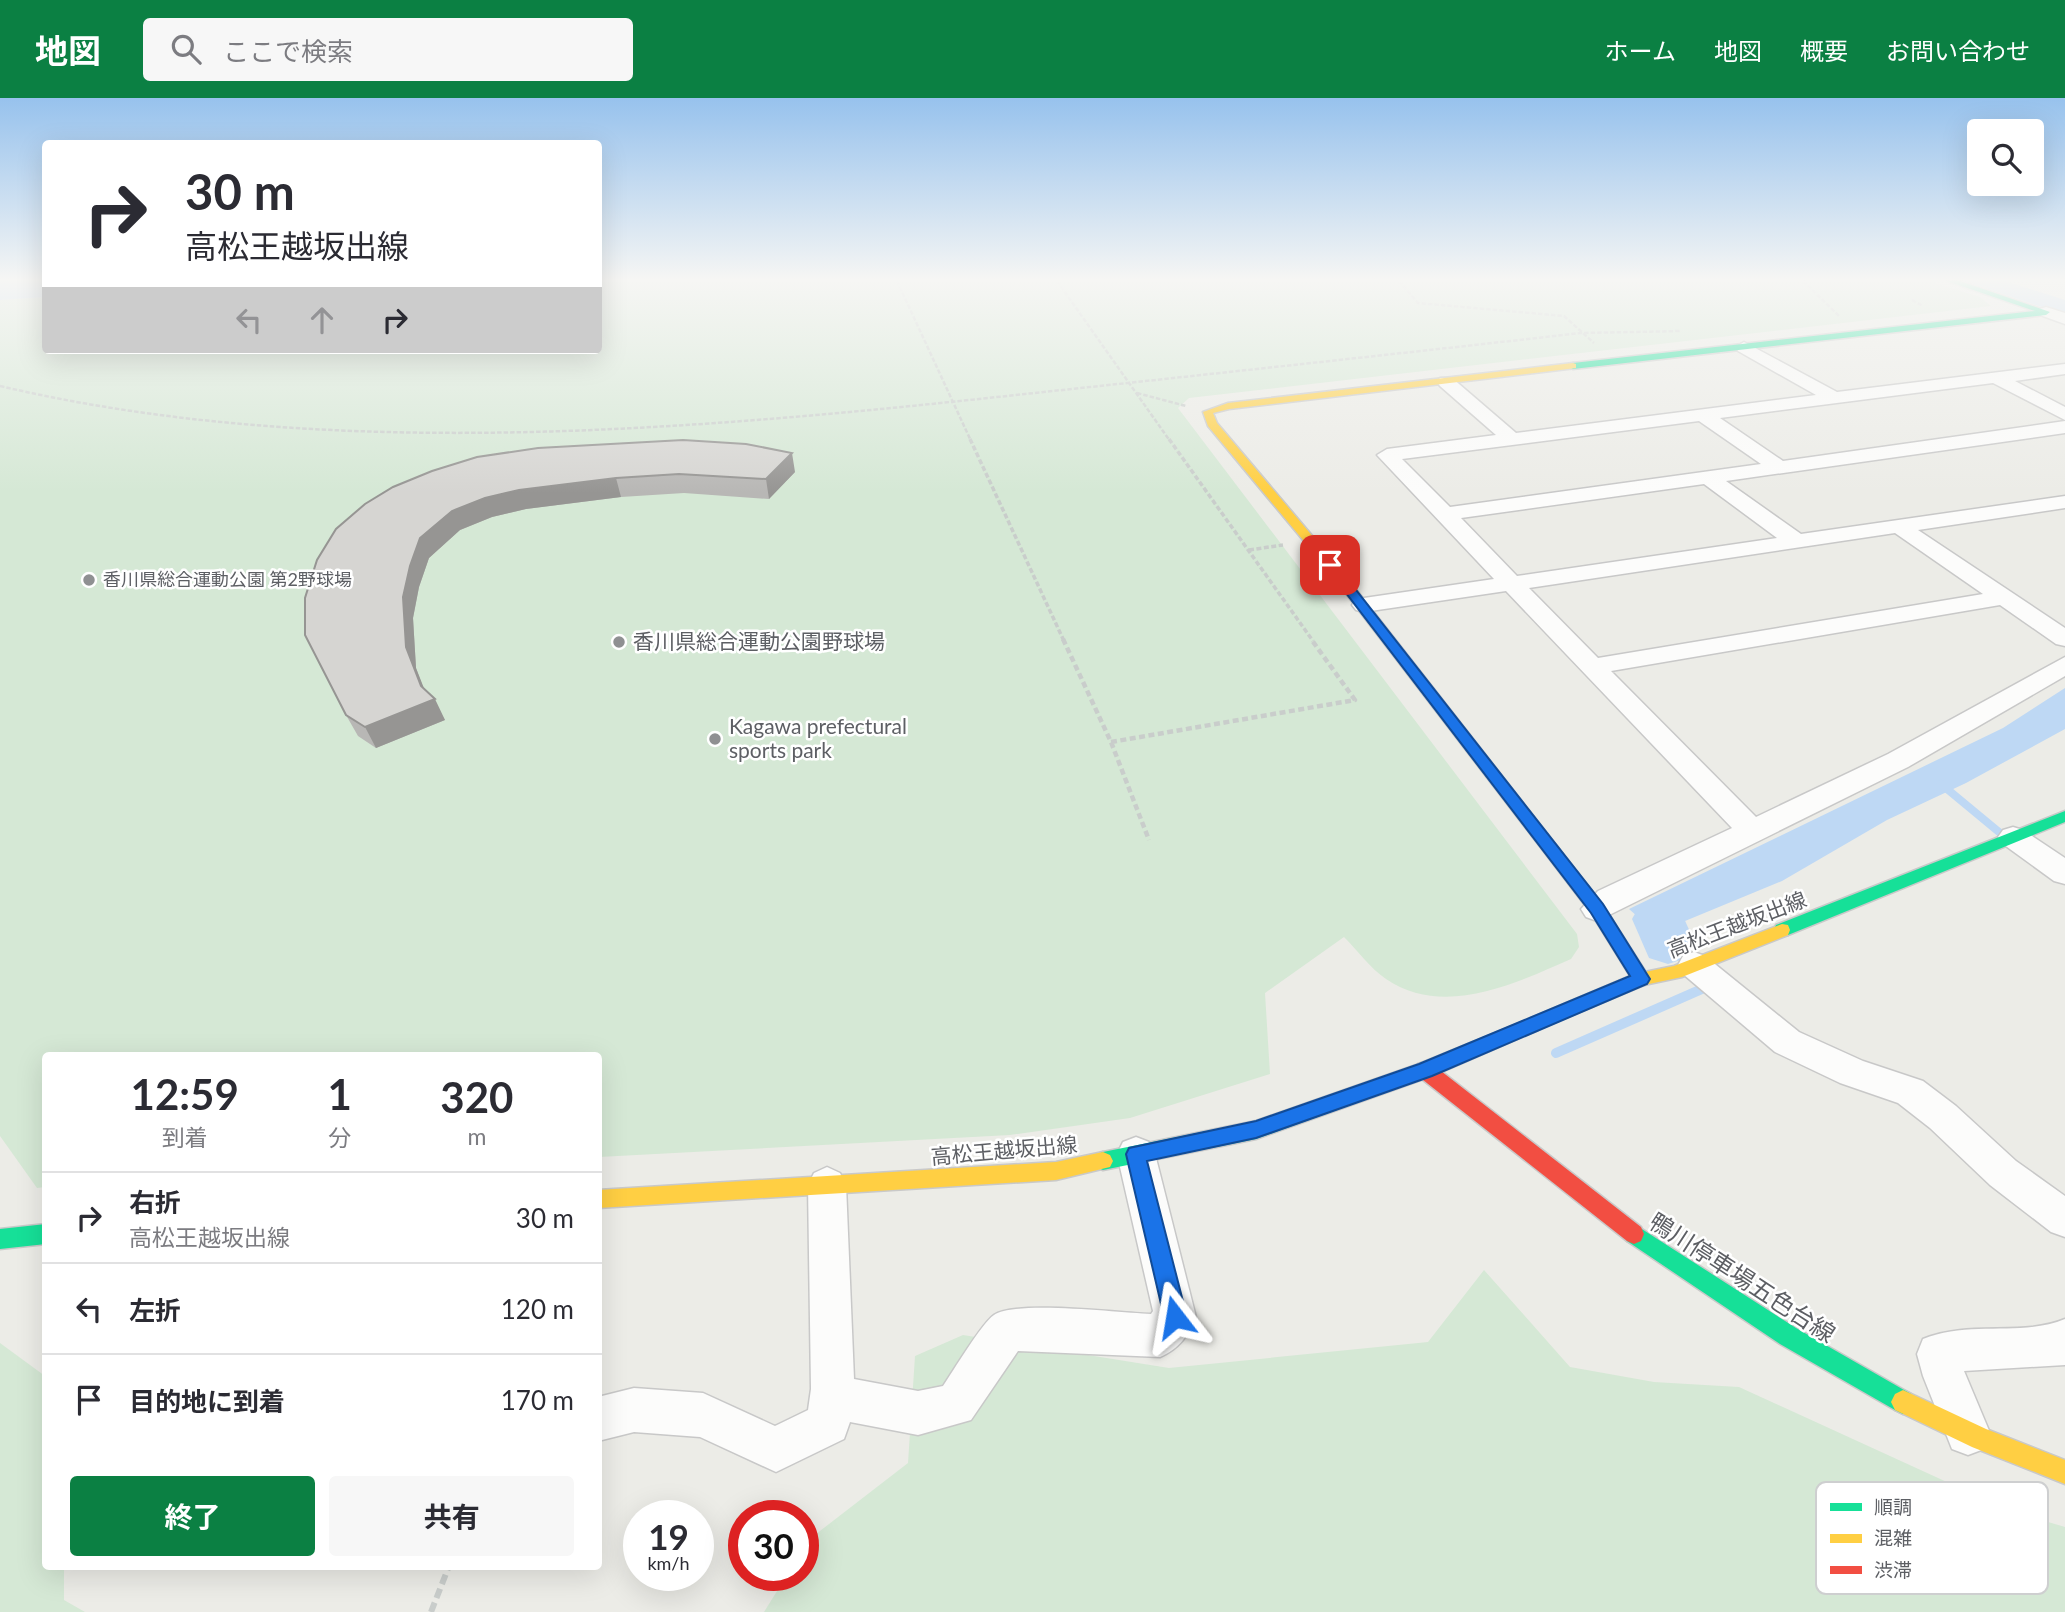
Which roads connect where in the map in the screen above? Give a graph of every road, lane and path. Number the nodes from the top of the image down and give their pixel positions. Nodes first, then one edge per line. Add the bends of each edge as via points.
1 (930, 352) edge
2 (1107, 352) edge
3 (1412, 352) edge
4 (1712, 352) edge
5 (1751, 352) edge
6 (2065, 369) edge
7 (1996, 379) junction
8 (1446, 382) junction
9 (1129, 383) junction
10 (0, 386) edge
11 (1136, 393) junction
12 (1832, 397) junction
13 (953, 402) junction
14 (1180, 404) dead end
15 (2065, 414) edge
16 (1703, 415) junction
17 (2065, 427) edge
18 (1510, 438) junction
19 (1778, 466) junction
20 (1708, 477) junction
21 (2065, 502) edge
22 (1446, 513) junction
23 (1898, 526) junction
24 (1796, 541) junction
25 (1272, 547) dead end
26 (1249, 551) junction
27 (1511, 583) junction
28 (2003, 598) junction
29 (1364, 605) junction
30 (2065, 639) edge
31 (2065, 665) edge
32 (1594, 666) junction
33 (1111, 741) junction
34 (2065, 816) edge
35 (1751, 830) junction
36 (1149, 840) dead end
37 (2003, 841) junction
38 (2065, 873) edge
39 (1597, 909) junction
40 (1694, 965) junction
41 (1641, 979) junction
42 (1425, 1070) junction
43 (1136, 1154) junction
44 (827, 1185) junction
45 (602, 1199) edge
46 (2065, 1219) edge
47 (42, 1234) edge
48 (0, 1239) edge
49 (2065, 1340) edge
50 (832, 1396) junction
51 (602, 1418) edge
52 (1968, 1434) junction
53 (2065, 1472) edge
54 (447, 1570) edge
55 (431, 1612) edge

1 - 13 path
2 - 9 path
3 - 9 path
4 - 8 street
5 - 12 street
6 - 7 street
7 - 12 street
7 - 15 street
8 - 18 street
8 - 29 street via 1208,412 1212,424
9 - 11 path
9 - 13 path
10 - 13 path via 73,403 221,420 485,432 644,429
11 - 14 path
11 - 26 path
12 - 16 street
13 - 33 path
16 - 18 street
16 - 19 street
17 - 19 street
18 - 22 street via 1387,455
19 - 20 street
20 - 22 street
20 - 24 street
21 - 23 street
22 - 27 street
23 - 24 street
23 - 28 street
24 - 27 street
25 - 26 path
26 - 33 path via 1355,700
27 - 29 street
27 - 32 street
28 - 30 street
28 - 32 street
29 - 39 street
31 - 35 street via 1911,755
32 - 35 street
33 - 36 path
34 - 37 street, 高松王越坂出線
35 - 39 street
37 - 38 street
37 - 40 street, 高松王越坂出線
39 - 41 street
40 - 41 street, 高松王越坂出線
40 - 46 street via 1787,1042 1910,1092 2003,1173
41 - 42 street, 高松王越坂出線
42 - 43 street, 高松王越坂出線 via 1256,1130
42 - 52 street, 鴨川停車場五色台線 via 1535,1161 1703,1284 1915,1410
43 - 44 street, 高松王越坂出線 via 1056,1171
43 - 50 street via 1175,1317 1160,1336 1007,1330 956,1405 918,1413
44 - 45 street, 高松王越坂出線
44 - 50 street
47 - 48 street
49 - 52 street via 2059,1346 1974,1348 1938,1354
50 - 51 street via 828,1423 776,1450 703,1415 634,1410
52 - 53 street, 鴨川停車場五色台線
54 - 55 path

